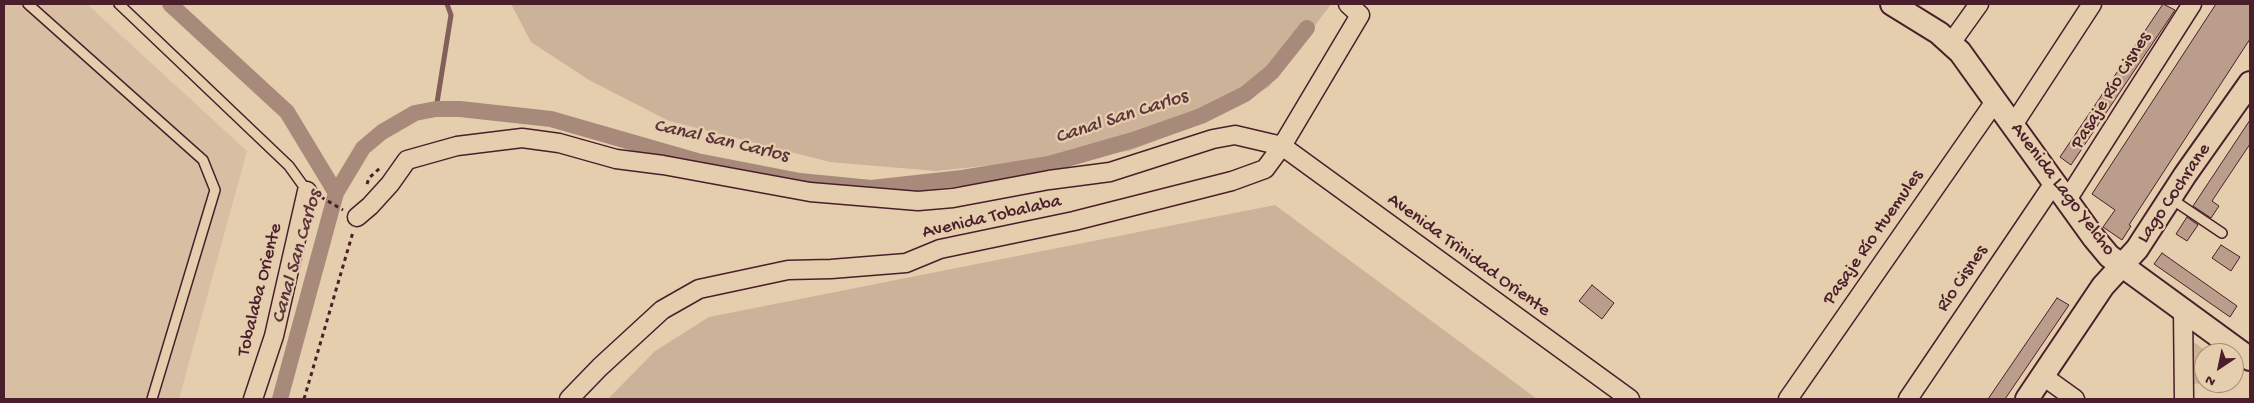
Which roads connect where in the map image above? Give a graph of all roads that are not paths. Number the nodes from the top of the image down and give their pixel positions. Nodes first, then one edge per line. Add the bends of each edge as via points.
1 (28, 4) edge
2 (119, 4) edge
3 (1348, 4) edge
4 (1892, 4) edge
5 (1979, 4) edge
6 (2092, 4) edge
7 (2192, 4) edge
8 (1952, 43) junction
9 (2250, 83) edge
10 (1996, 100) junction
11 (2013, 125) junction
12 (1282, 146) junction
13 (2061, 192) junction
14 (313, 193) joint
15 (2170, 198) junction
16 (354, 216) road end
17 (2222, 233) dead end
18 (2121, 266) junction
19 (2183, 311) junction
20 (2250, 359) edge
21 (2042, 376) junction
22 (152, 399) edge
23 (253, 399) edge
24 (569, 399) edge
25 (1630, 399) edge
26 (1788, 399) edge
27 (1908, 399) edge
28 (2027, 399) edge
29 (2074, 399) edge
30 (2184, 399) edge

1 - 22 lane via 203,160 215,190
2 - 14 lane via 289,166
3 - 12 street, Avenida Tobalaba via 1360,14
4 - 8 street, Avenida Lago Yelcho
5 - 8 street
6 - 11 street
7 - 13 street, Pasaje Río Cisnes
8 - 10 street, Avenida Lago Yelcho
9 - 15 street, Lago Cochrane
10 - 11 street, Avenida Lago Yelcho
10 - 26 street, Pasaje Río Huemules
11 - 13 street, Avenida Lago Yelcho
12 - 16 street via 1235,134 1110,172 918,201 810,192 616,159 560,143 522,138 457,146 406,160 370,206
12 - 24 street, Avenida Tobalaba via 1265,169 1232,181 1074,221 940,249 906,262 788,270 700,289 662,310
12 - 25 street, Avenida Trinidad Oriente
13 - 18 street, Avenida Lago Yelcho via 2101,247
13 - 27 street, Río Cisnes
14 - 23 street, Tobalaba Oriente via 274,336
15 - 17 lane
15 - 18 street, Lago Cochrane via 2137,250
18 - 19 street, Avenida Lago Yelcho
18 - 21 street, Lago Cochrane via 2103,286
19 - 20 street, Avenida Lago Yelcho
19 - 30 street
21 - 28 street, Lago Cochrane
21 - 29 street

